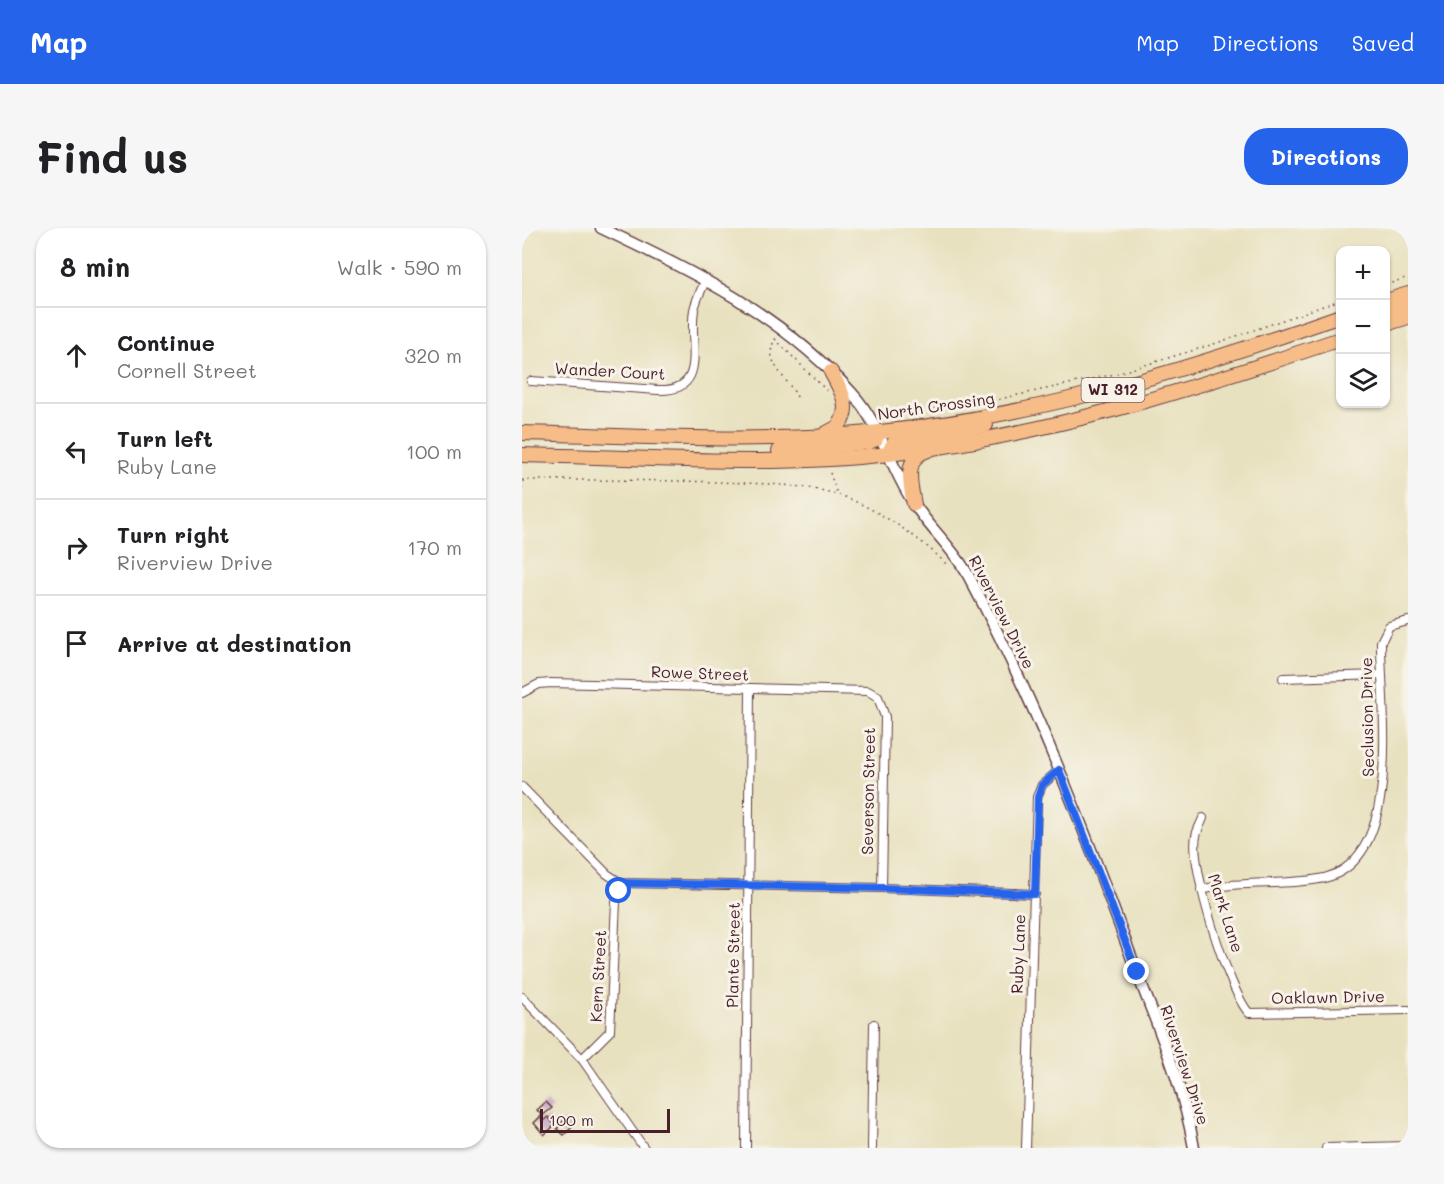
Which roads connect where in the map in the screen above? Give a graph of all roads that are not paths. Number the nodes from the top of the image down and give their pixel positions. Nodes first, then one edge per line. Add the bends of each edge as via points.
1 (601, 228) edge
2 (706, 279) junction
3 (1402, 297) edge
4 (1390, 309) edge
5 (1408, 317) edge
6 (1336, 318) edge
7 (1390, 323) edge
8 (1336, 335) edge
9 (1336, 341) edge
10 (1292, 356) junction
11 (831, 372) junction
12 (531, 381) dead end
13 (1051, 404) junction
14 (878, 432) junction
15 (522, 433) edge
16 (821, 435) junction
17 (941, 446) junction
18 (522, 454) edge
19 (888, 454) junction
20 (706, 459) junction
21 (914, 504) junction
22 (1408, 621) edge
23 (1380, 675) junction
24 (1283, 678) dead end
25 (750, 690) junction
26 (522, 693) edge
27 (878, 697) joint
28 (1059, 770) junction
29 (522, 787) edge
30 (1203, 818) dead end
31 (621, 883) junction
32 (748, 886) junction
33 (882, 888) junction
34 (1201, 890) junction
35 (1035, 894) junction
36 (522, 997) edge
37 (1408, 1010) edge
38 (1250, 1013) joint
39 (874, 1024) dead end
40 (582, 1059) junction
41 (1408, 1146) edge
42 (644, 1148) edge
43 (746, 1148) edge
44 (872, 1148) edge
45 (1026, 1148) edge
46 (1194, 1148) edge
47 (1326, 1148) edge

1 - 2 street, Riverview Drive
2 - 11 street, Riverview Drive via 759,311
2 - 12 street, Wander Court via 694,311 692,372 682,386 670,391
3 - 4 main road
5 - 7 main road
6 - 13 main road, North Crossing / WI 312 via 1168,374
8 - 10 main road
9 - 10 main road, WI 312
10 - 17 main road, WI 312 via 1121,410
11 - 14 street, Riverview Drive via 872,416
11 - 16 main road via 846,409 838,428
13 - 14 main road, North Crossing / WI 312
13 - 19 main road via 990,424 900,441 893,444
14 - 16 main road, North Crossing / WI 312
14 - 19 street, Riverview Drive
14 - 20 main road via 876,439 869,442
15 - 16 main road, North Crossing / WI 312 via 706,438
17 - 19 main road, WI 312
17 - 21 main road via 921,451 913,459 909,478
18 - 20 main road, WI 312
19 - 20 main road, WI 312
19 - 21 street, Riverview Drive
21 - 28 street, Riverview Drive via 968,574
22 - 23 street, Seclusion Drive via 1389,626 1381,642
23 - 24 street
23 - 34 street, Seclusion Drive via 1382,796 1369,838 1348,867 1319,879 1240,882
25 - 26 street, Rowe Street via 551,683
25 - 27 street, Rowe Street via 859,690
25 - 32 street, Plante Street
27 - 33 street, Severson Street via 885,717
28 - 35 street, Ruby Lane via 1042,785 1038,797
28 - 46 street, Riverview Drive via 1163,1038 1185,1105
29 - 31 street
30 - 34 street, Mark Lane via 1196,836
31 - 32 street
31 - 40 street, Kern Street via 616,902 610,1031
32 - 33 street
32 - 43 street, Plante Street
33 - 35 street
34 - 38 street, Mark Lane via 1238,996
35 - 45 street, Ruby Lane
36 - 40 street
37 - 38 street, Oaklawn Drive
39 - 44 street
40 - 42 street
41 - 47 street

